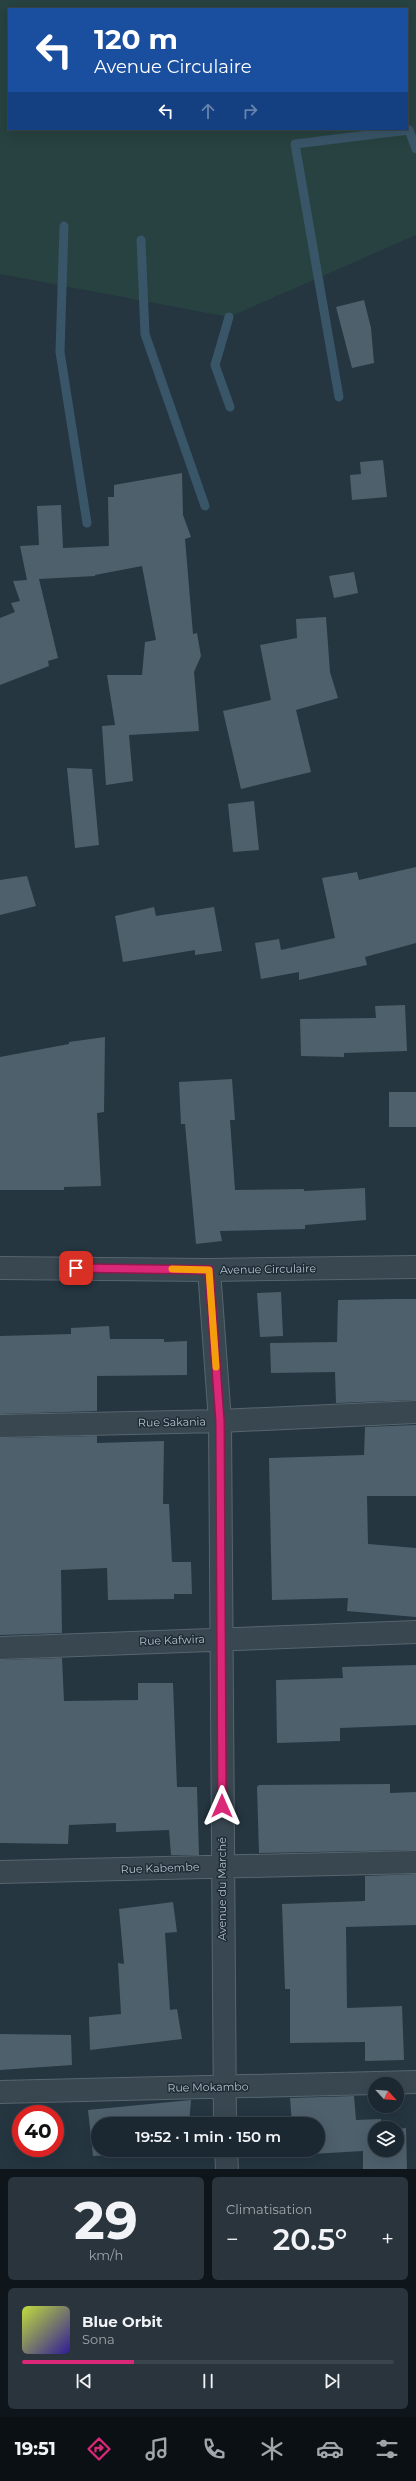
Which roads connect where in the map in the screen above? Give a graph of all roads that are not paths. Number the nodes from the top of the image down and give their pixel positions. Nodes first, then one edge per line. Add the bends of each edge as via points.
1 (416, 1267) edge
2 (0, 1268) edge
3 (209, 1270) junction
4 (416, 1412) edge
5 (220, 1421) junction
6 (0, 1426) edge
7 (416, 1632) edge
8 (220, 1638) junction
9 (0, 1648) edge
10 (416, 1862) edge
11 (222, 1867) junction
12 (0, 1872) edge
13 (416, 2082) edge
14 (224, 2086) junction
15 (0, 2092) edge
16 (225, 2117) edge
17 (226, 2157) edge
18 (227, 2169) edge

1 - 3 street, Avenue Circulaire
2 - 3 street, Avenue Circulaire
3 - 5 street, Avenue du Marché
4 - 5 street, Rue Sakania
5 - 6 street, Rue Sakania
5 - 8 street, Avenue du Marché
7 - 8 street, Rue Kafwira
8 - 9 street, Rue Kafwira
8 - 11 street, Avenue du Marché
10 - 11 street, Rue Kabembe
11 - 12 street, Rue Kabembe
11 - 14 street, Avenue du Marché
13 - 14 street, Rue Mokambo
14 - 15 street, Rue Mokambo
14 - 16 street, Avenue du Marché
17 - 18 street

